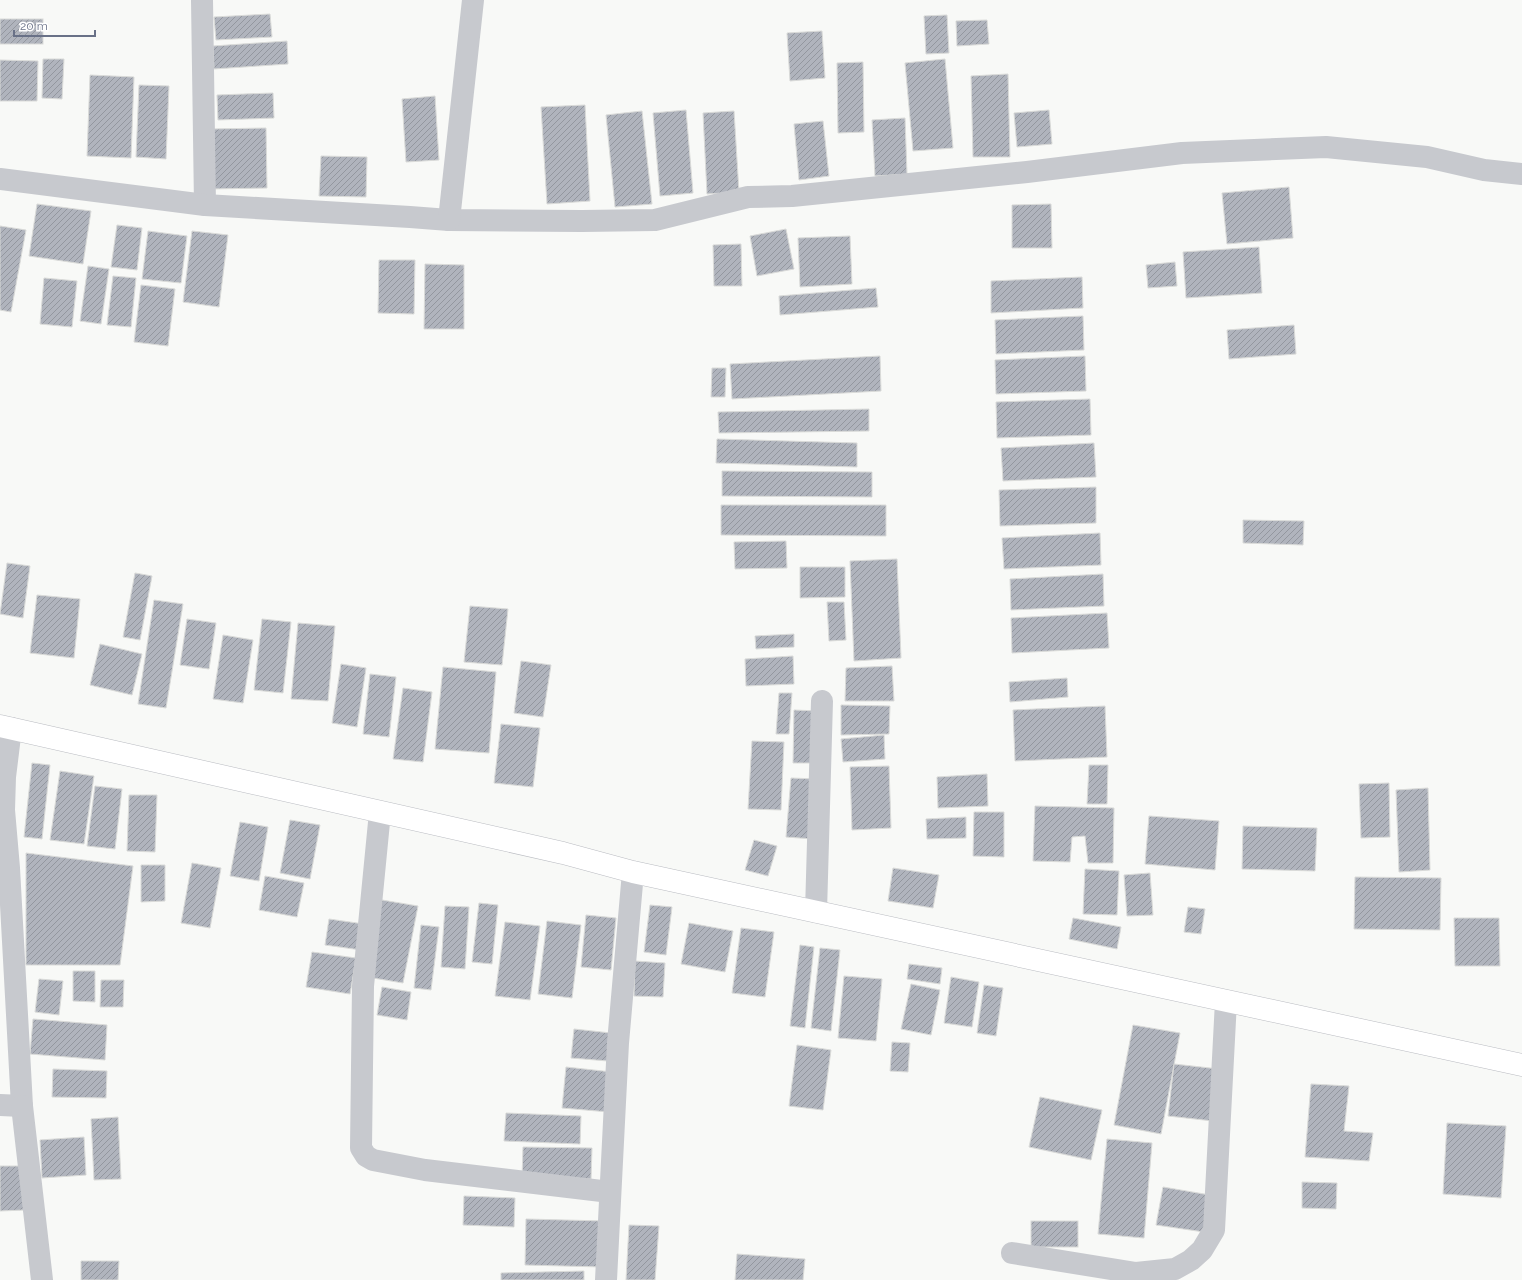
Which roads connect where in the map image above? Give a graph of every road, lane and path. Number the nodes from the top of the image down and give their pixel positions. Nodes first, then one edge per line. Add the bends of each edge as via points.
1 (202, 0) edge
2 (473, 0) edge
3 (1522, 174) edge
4 (0, 179) edge
5 (206, 205) junction
6 (449, 220) junction
7 (822, 701) dead end
8 (5, 727) edge
9 (380, 812) junction
10 (633, 872) junction
11 (816, 912) junction
12 (1226, 1001) junction
13 (1522, 1066) edge
14 (0, 1105) edge
15 (22, 1106) junction
16 (610, 1192) junction
17 (1012, 1253) dead end
18 (42, 1280) edge
19 (606, 1280) edge

1 - 5 street
2 - 6 street
3 - 6 street via 1484,170 1427,157 1326,147 1182,153 799,196 748,197 655,220
4 - 5 street
5 - 6 street
7 - 11 street
8 - 9 main road
8 - 15 street via 4,810
9 - 10 main road via 563,853
9 - 16 street via 363,986 361,1148 366,1156 373,1160 425,1170
10 - 11 main road
10 - 16 street via 618,1042
11 - 12 main road
12 - 13 main road
12 - 17 street via 1214,1230 1202,1250 1191,1260 1174,1269 1136,1273
14 - 15 street
15 - 18 street
16 - 19 street

